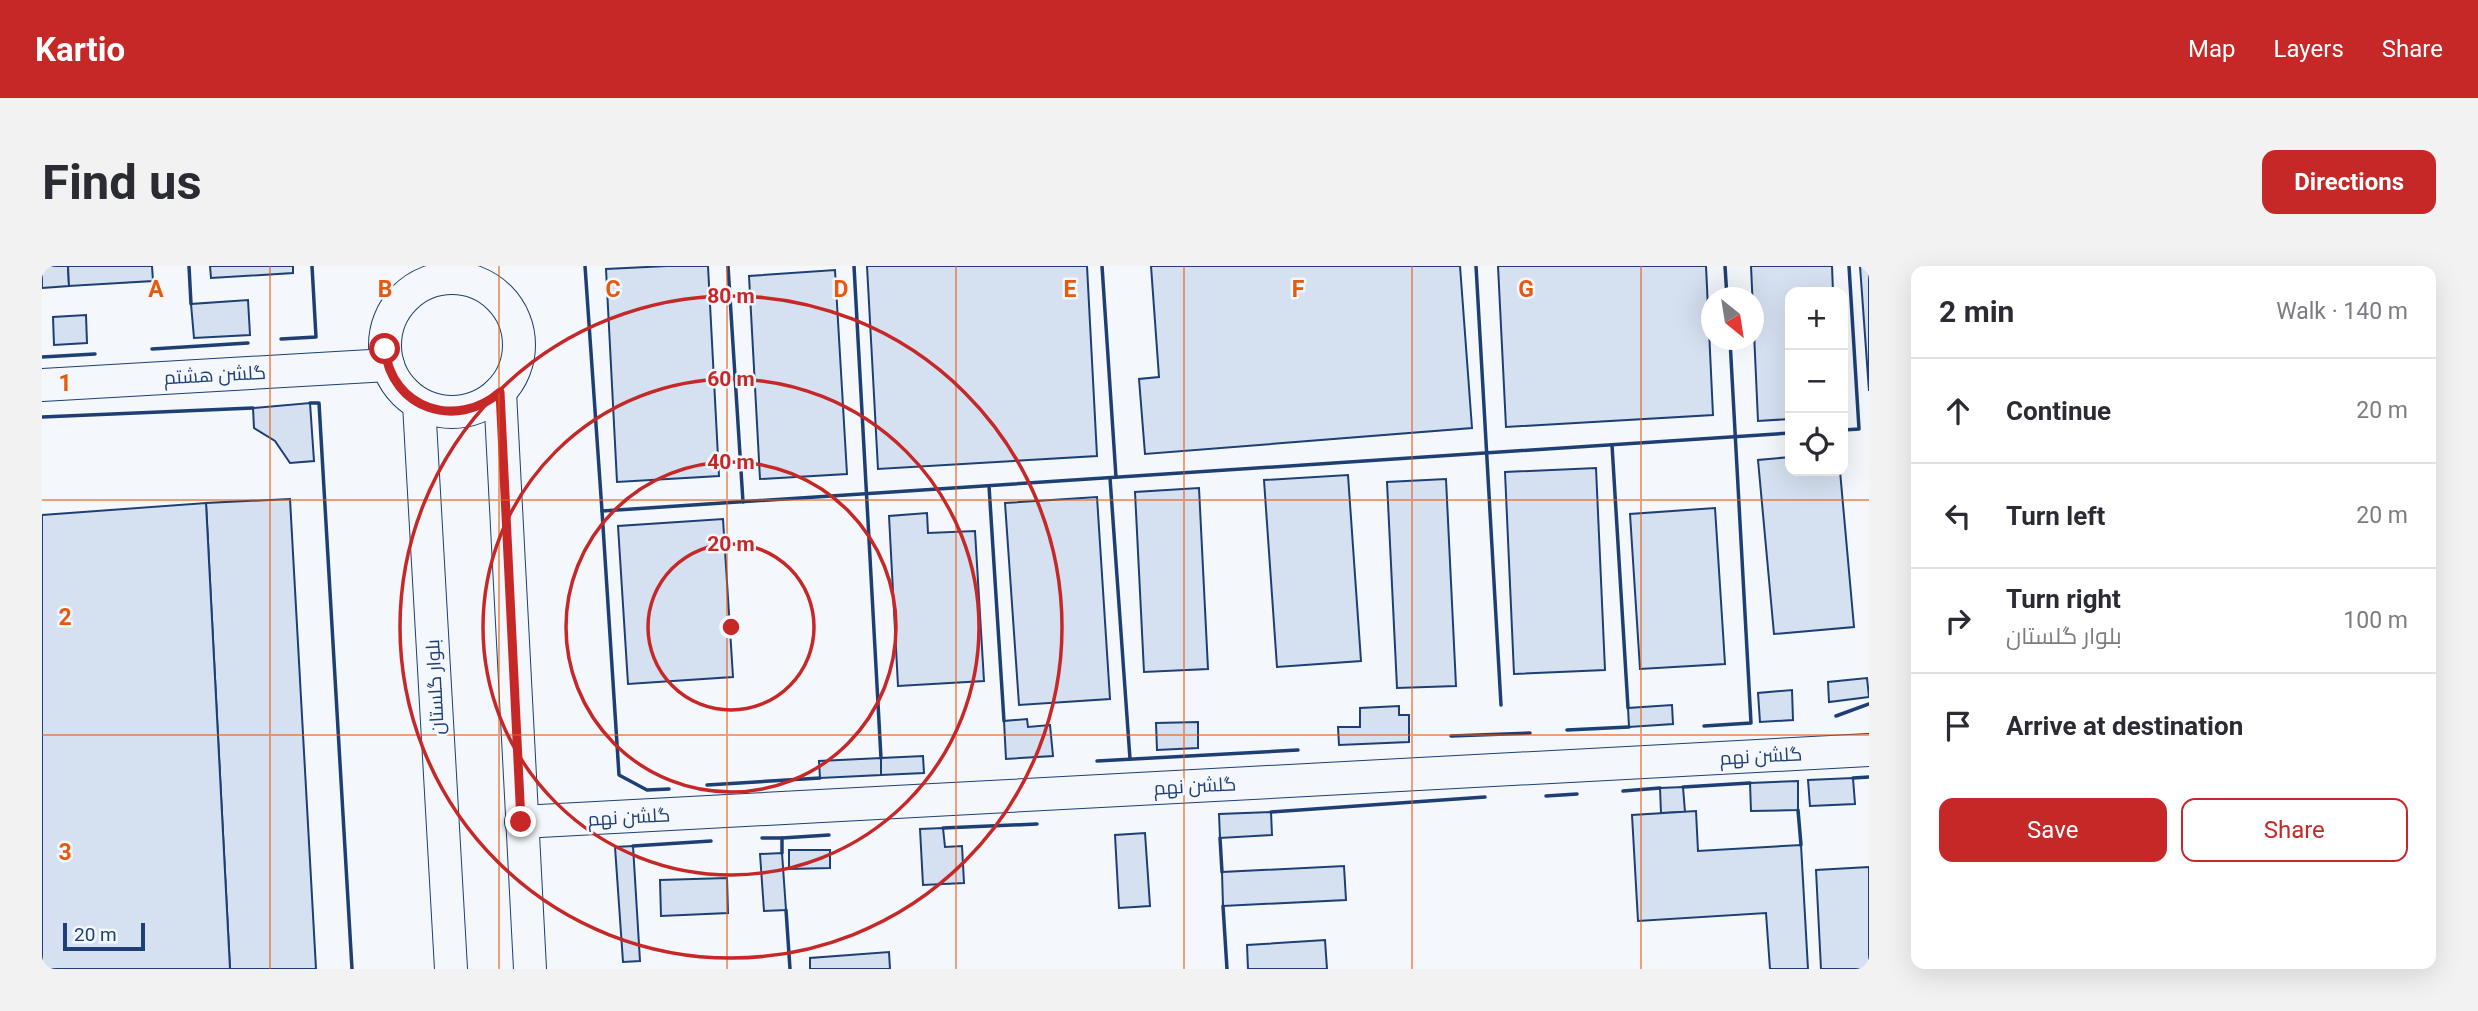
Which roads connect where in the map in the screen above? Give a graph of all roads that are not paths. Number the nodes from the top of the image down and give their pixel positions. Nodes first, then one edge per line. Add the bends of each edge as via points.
1 (403, 266) edge
2 (497, 266) edge
3 (401, 301) junction
4 (507, 307) junction
5 (388, 365) junction
6 (42, 385) edge
7 (500, 392) junction
8 (419, 404) junction
9 (1869, 750) edge
10 (521, 822) junction
11 (451, 969) edge
12 (530, 969) edge

1 - 3 street
2 - 4 street
3 - 4 street via 428,283 453,278 485,287
3 - 5 street via 386,332
4 - 7 street via 516,325 519,351
5 - 6 street, گلشن هشتم
5 - 8 street via 399,388
7 - 8 street via 468,411 443,412
7 - 10 street
8 - 11 street, بلوار گلستان
9 - 10 street, گلشن نهم
10 - 12 street

